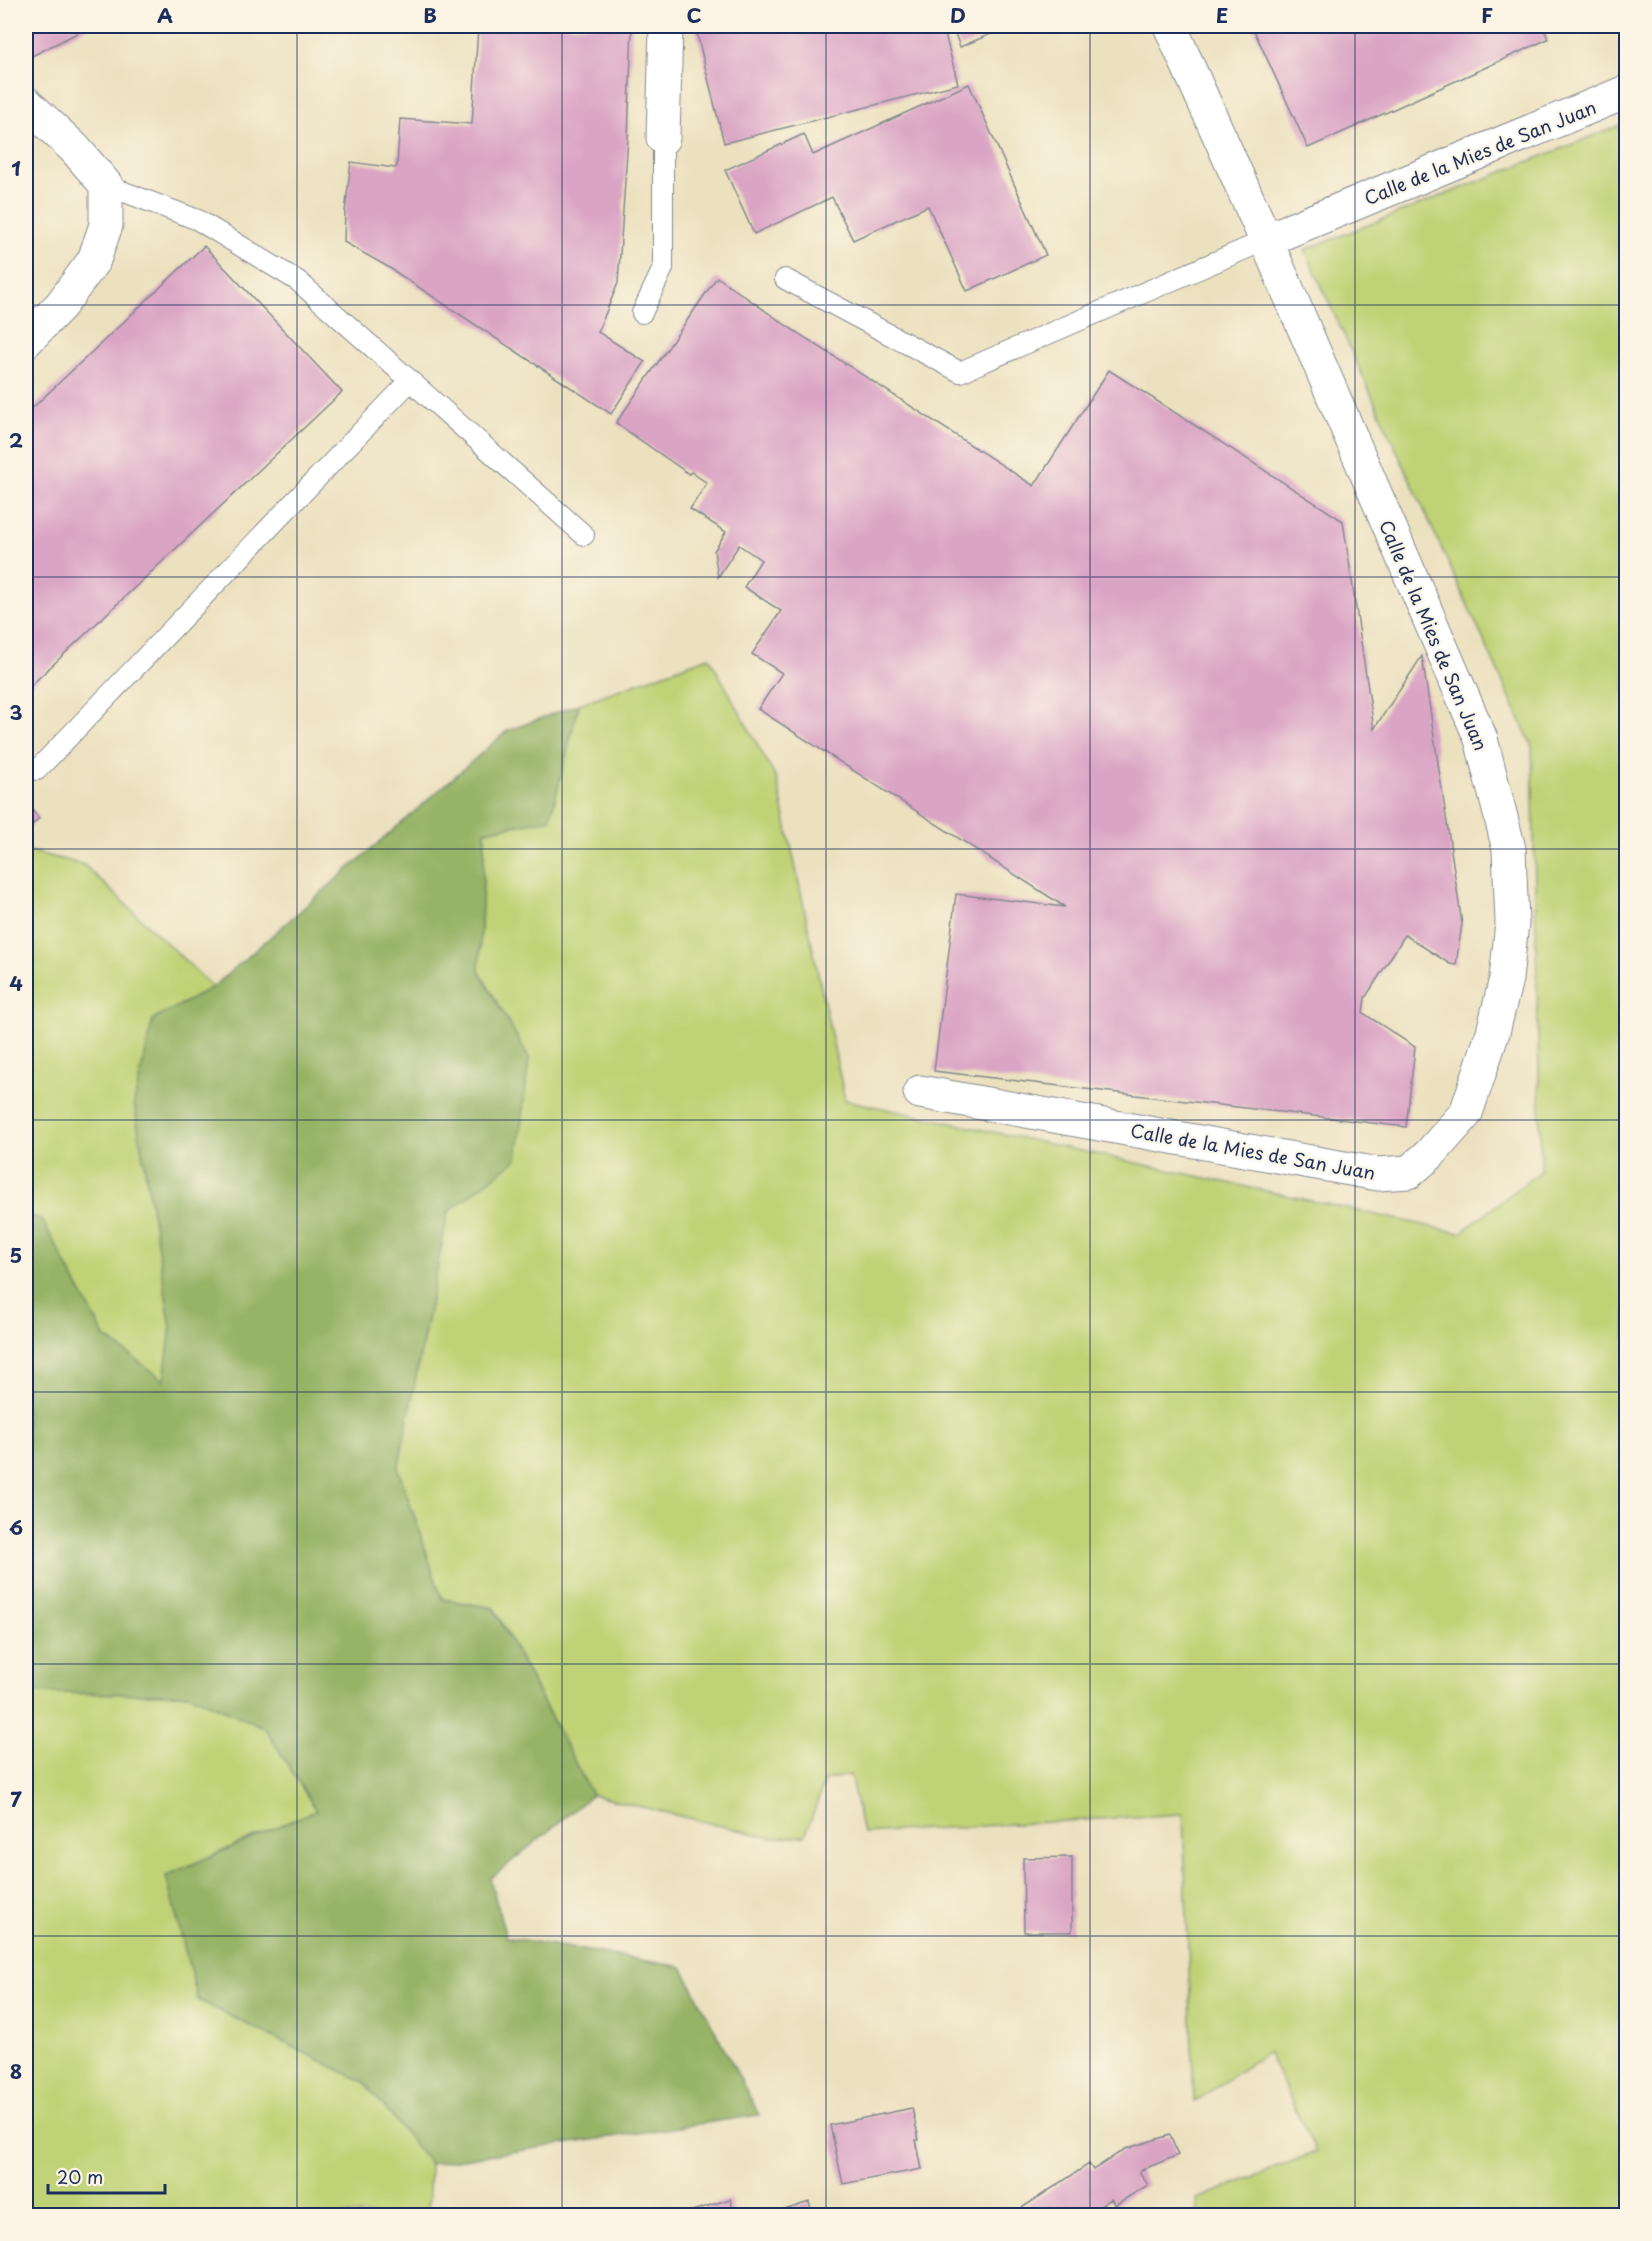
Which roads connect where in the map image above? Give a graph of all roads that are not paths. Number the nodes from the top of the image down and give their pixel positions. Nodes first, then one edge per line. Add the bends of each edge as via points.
1 (666, 26) edge
2 (1170, 26) edge
3 (1626, 92) edge
4 (26, 103) edge
5 (663, 138) joint
6 (106, 185) junction
7 (1266, 240) junction
8 (785, 279) dead end
9 (642, 314) dead end
10 (26, 341) edge
11 (410, 381) junction
12 (584, 535) dead end
13 (36, 770) dead end
14 (920, 1092) dead end

1 - 5 street
2 - 7 street, Calle de la Mies de San Juan
3 - 7 street, Calle de la Mies de San Juan
4 - 6 street
5 - 9 lane via 663,268
6 - 10 street via 106,225 94,260 61,305
6 - 11 lane via 198,220 298,281
7 - 8 lane via 960,372
7 - 14 street, Calle de la Mies de San Juan via 1480,739 1501,813 1509,849 1512,912 1506,979 1466,1113 1409,1172 1378,1174
11 - 12 lane
11 - 13 lane

